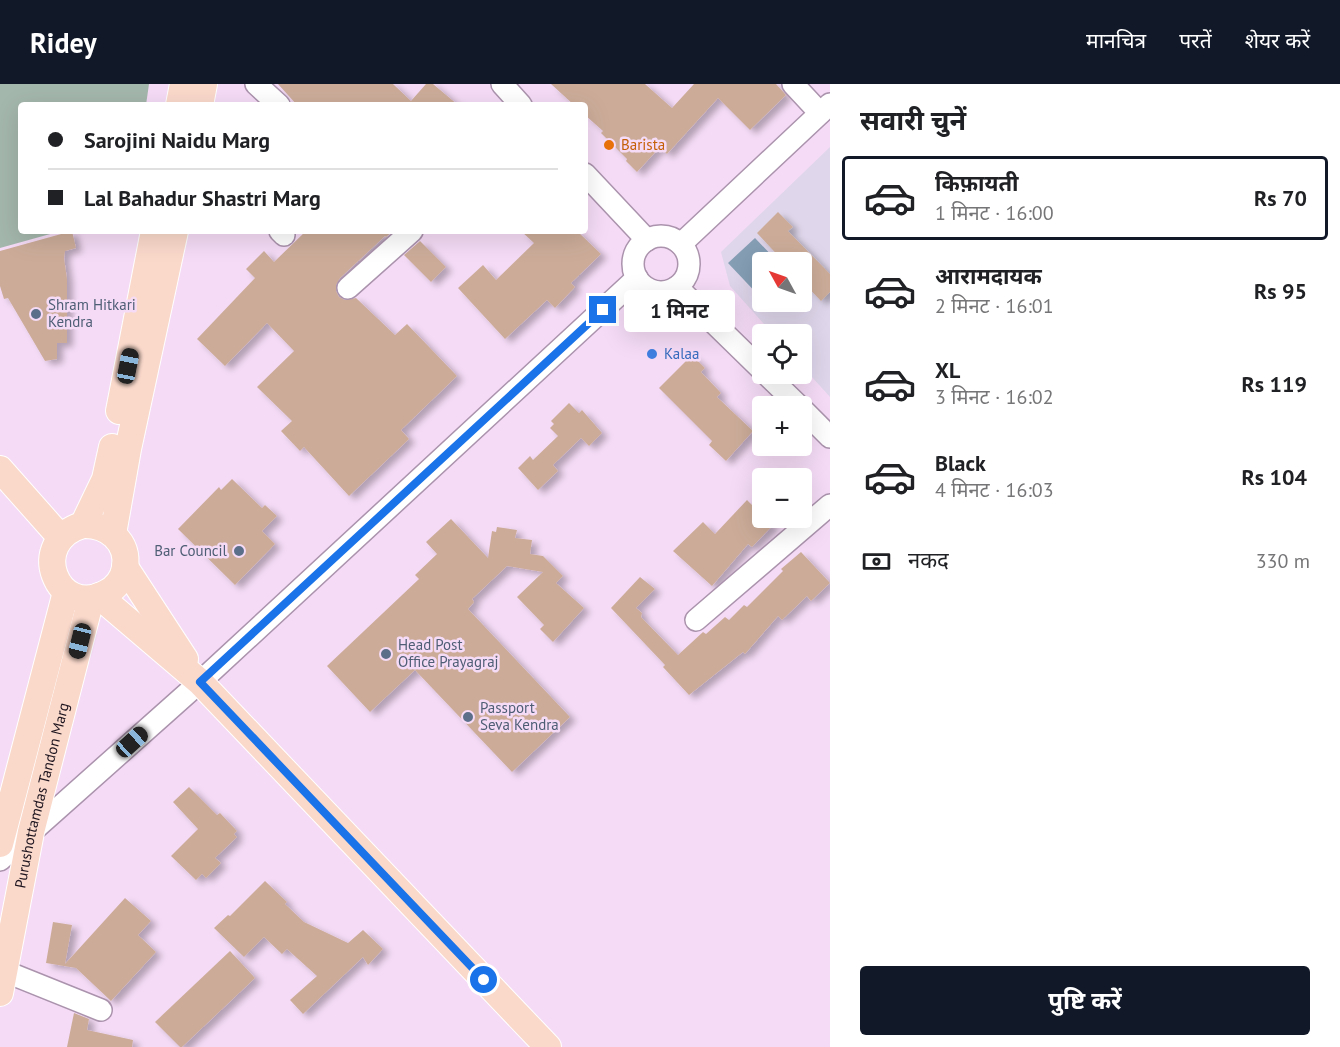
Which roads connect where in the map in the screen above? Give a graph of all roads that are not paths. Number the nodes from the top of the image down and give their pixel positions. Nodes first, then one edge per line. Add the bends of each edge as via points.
1 (183, 84) edge
2 (204, 84) edge
3 (256, 84) edge
4 (502, 84) edge
5 (793, 84) edge
6 (180, 102) edge
7 (201, 102) edge
8 (276, 102) edge
9 (518, 102) edge
10 (825, 108) edge
11 (588, 177) edge
12 (153, 234) edge
13 (174, 234) edge
14 (404, 234) edge
15 (647, 240) junction
16 (681, 244) junction
17 (637, 278) junction
18 (677, 287) junction
19 (348, 288) dead end
20 (752, 360) edge
21 (776, 384) edge
22 (789, 396) edge
23 (812, 419) edge
24 (830, 437) edge
25 (0, 469) edge
26 (830, 505) edge
27 (83, 525) junction
28 (113, 534) junction
29 (60, 538) junction
30 (125, 567) junction
31 (66, 592) junction
32 (95, 598) junction
33 (696, 620) dead end
34 (200, 682) junction
35 (31, 832) junction
36 (0, 844) edge
37 (0, 860) edge
38 (2, 982) edge
39 (101, 1010) dead end
40 (548, 1047) edge

1 - 6 main road
2 - 7 main road
3 - 8 street
4 - 9 street
5 - 10 street
10 - 16 street
11 - 15 street
12 - 27 main road via 105,479
13 - 28 main road
14 - 19 street
15 - 16 street via 664,236
15 - 17 street via 635,253
16 - 18 street via 688,271
17 - 18 street via 650,290 669,291
17 - 34 street
18 - 20 street
21 - 22 street
23 - 24 street
25 - 29 main road
26 - 33 street
27 - 28 main road via 101,527
27 - 29 main road
28 - 30 main road via 123,549
29 - 31 main road via 52,563 54,575
30 - 32 main road via 113,588
30 - 34 main road
31 - 32 main road via 82,599
31 - 36 main road, Purushottamdas Tandon Marg
32 - 34 main road
32 - 35 main road, Purushottamdas Tandon Marg
34 - 35 street
34 - 40 main road
35 - 37 street
35 - 38 main road, Purushottamdas Tandon Marg
38 - 39 street

